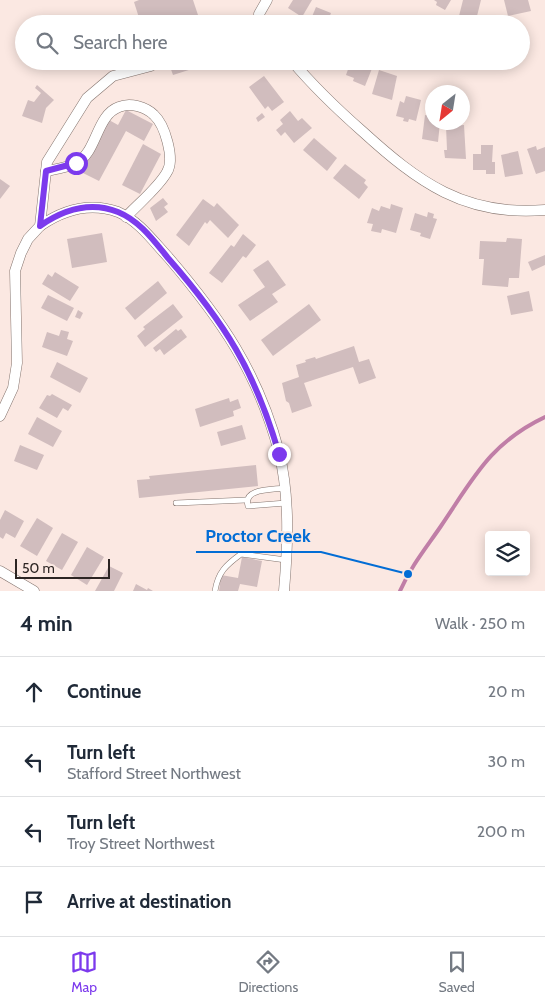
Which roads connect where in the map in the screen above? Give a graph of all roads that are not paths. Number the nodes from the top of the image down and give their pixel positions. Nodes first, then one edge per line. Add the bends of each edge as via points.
1 (267, 0) edge
2 (259, 15) edge
3 (136, 70) edge
4 (300, 70) edge
5 (46, 171) junction
6 (545, 210) edge
7 (126, 217) junction
8 (40, 226) junction
9 (0, 416) edge
10 (285, 488) junction
11 (246, 500) junction
12 (286, 503) junction
13 (176, 504) dead end
14 (286, 560) junction
15 (0, 571) edge
16 (34, 591) edge
17 (214, 591) edge
18 (284, 591) edge

1 - 2 street
3 - 5 street via 113,76 87,98 47,162
4 - 6 street via 319,93 421,181 452,197 488,208
5 - 7 street via 76,163 84,157 116,107 127,104 141,107 155,116 172,156 168,172
5 - 8 street
7 - 8 street via 101,208 85,207 54,216
7 - 10 street via 143,228 185,276 222,324 247,366 267,412
8 - 9 street via 20,253 15,271 17,363 13,388
10 - 11 lane via 253,492
10 - 12 street
11 - 12 lane via 248,506
11 - 13 lane
12 - 14 street
14 - 17 lane via 241,554 221,571
14 - 18 street
15 - 16 street

